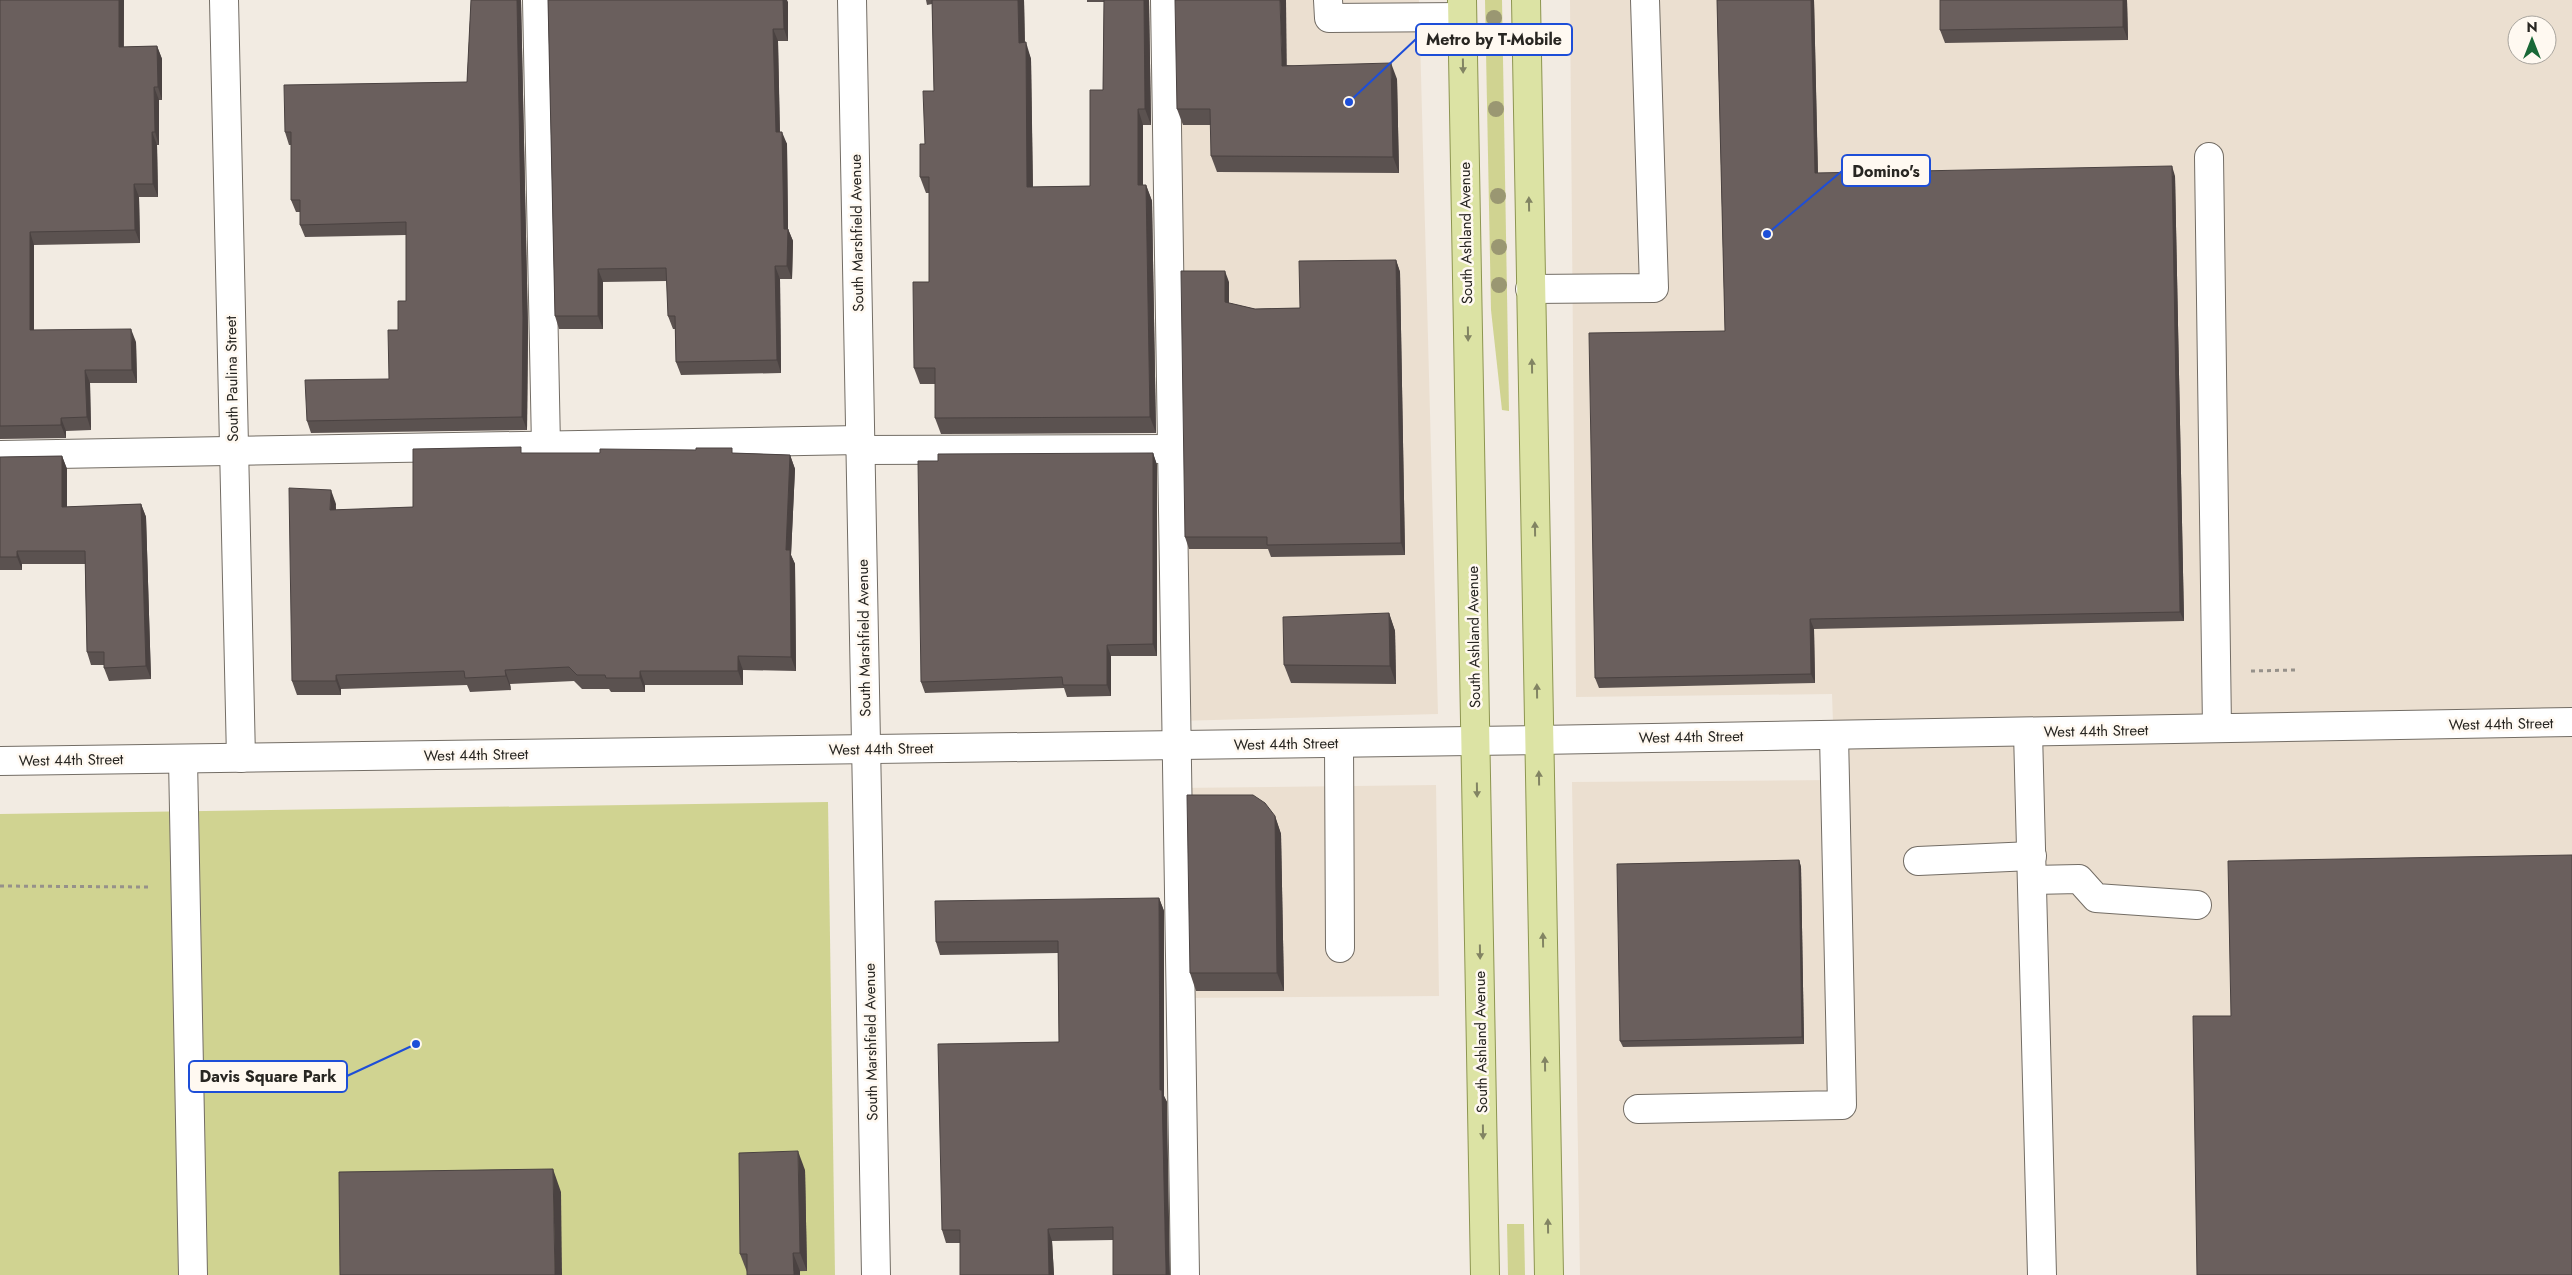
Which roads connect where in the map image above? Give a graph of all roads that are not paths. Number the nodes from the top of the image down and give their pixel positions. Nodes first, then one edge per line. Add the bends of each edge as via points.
1 (224, 0) edge
2 (537, 0) edge
3 (852, 0) edge
4 (1165, 0) edge
5 (1328, 0) edge
6 (1526, 0) edge
7 (1645, 0) edge
8 (1462, 8) edge
9 (2209, 157) dead end
10 (1530, 288) junction
11 (860, 445) junction
12 (546, 446) junction
13 (1171, 449) junction
14 (234, 451) junction
15 (0, 455) edge
16 (2572, 722) edge
17 (2217, 728) junction
18 (2028, 732) junction
19 (1834, 735) junction
20 (1538, 740) junction
21 (1476, 741) junction
22 (1339, 743) junction
23 (1176, 745) junction
24 (866, 749) junction
25 (241, 758) junction
26 (183, 759) junction
27 (0, 761) edge
28 (1918, 861) dead end
29 (2032, 868) junction
30 (2197, 905) dead end
31 (1340, 948) dead end
32 (1638, 1109) dead end
33 (193, 1275) edge
34 (876, 1275) edge
35 (1185, 1275) edge
36 (1485, 1275) edge
37 (1549, 1275) edge
38 (2042, 1275) edge

1 - 14 street, South Paulina Street
2 - 12 street
3 - 11 street, South Marshfield Avenue
4 - 13 street
5 - 8 street via 1329,18
10 -> 6 main road
7 - 10 street via 1654,288
8 -> 21 main road, South Ashland Avenue
9 - 17 street
20 -> 10 main road
11 - 12 street
11 - 13 street
11 - 24 street, South Marshfield Avenue
12 - 14 street
13 - 23 street
14 - 15 street
14 - 25 street, South Paulina Street
16 - 17 street, West 44th Street
17 - 18 street, West 44th Street
18 - 19 street, West 44th Street
18 - 29 street
19 - 20 street, West 44th Street
19 - 32 street via 1842,1105
20 - 21 street, West 44th Street
37 -> 20 main road
21 - 22 street, West 44th Street
21 -> 36 main road, South Ashland Avenue
22 - 23 street, West 44th Street
22 - 31 street
23 - 24 street, West 44th Street
23 - 35 street
24 - 25 street, West 44th Street
24 - 34 street, South Marshfield Avenue
25 - 26 street, West 44th Street
26 - 27 street, West 44th Street
26 - 33 street
28 - 29 street
29 - 30 street via 2079,879 2096,898
29 - 38 street

